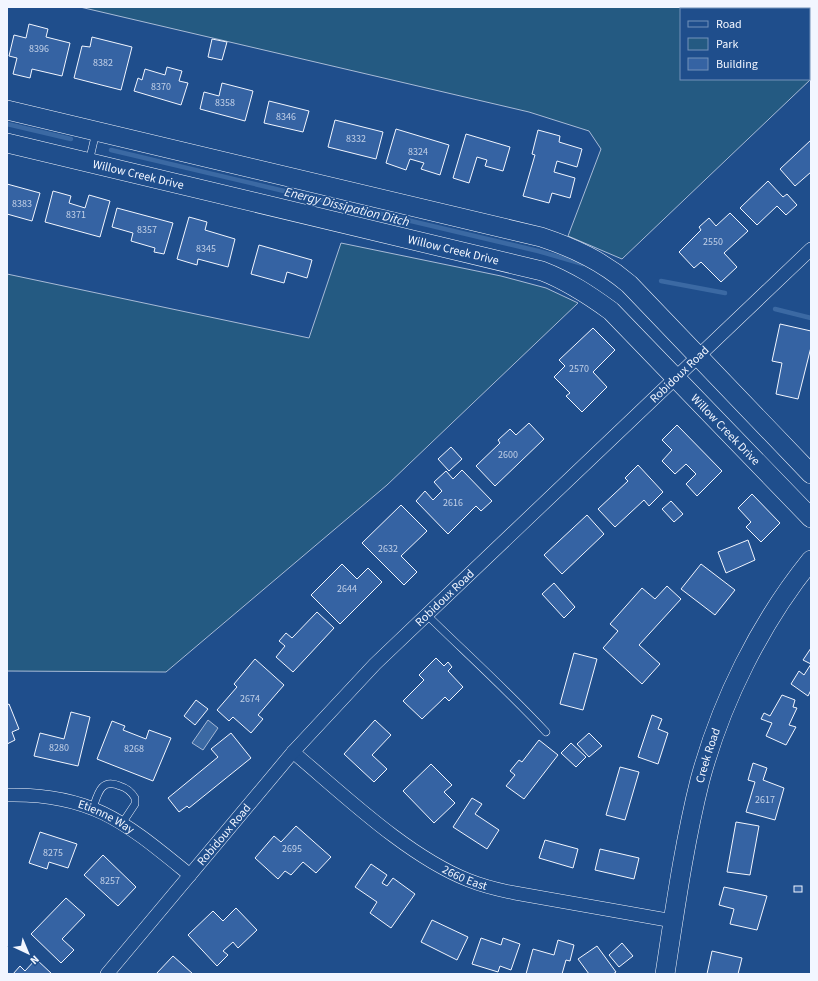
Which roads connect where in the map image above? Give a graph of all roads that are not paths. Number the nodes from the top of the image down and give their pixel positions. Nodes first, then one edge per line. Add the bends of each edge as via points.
1 (7, 110) edge
2 (96, 131) junction
3 (7, 143) edge
4 (89, 163) junction
5 (811, 249) edge
6 (698, 357) junction
7 (676, 378) junction
8 (811, 474) edge
9 (811, 518) edge
10 (811, 560) edge
11 (427, 615) junction
12 (546, 732) dead end
13 (293, 752) junction
14 (7, 795) edge
15 (93, 808) junction
16 (123, 822) junction
17 (190, 875) junction
18 (673, 921) junction
19 (107, 974) edge
20 (665, 974) edge

1 - 2 street
2 - 4 lane
2 - 6 street via 533,235 571,247 598,260 623,279
3 - 4 street, Willow Creek Drive
4 - 7 street, Willow Creek Drive via 542,272 564,280 611,311
5 - 6 street, Robidoux Road
6 - 7 street, Robidoux Road
6 - 8 street
7 - 9 street, Willow Creek Drive
7 - 11 street, Robidoux Road
10 - 18 street, Creek Road via 767,624 746,661 721,718 710,747 694,808
11 - 12 lane via 511,694
11 - 13 street, Robidoux Road via 375,664
13 - 17 street, Robidoux Road
13 - 18 street, 2660 East via 407,845 466,880 515,893
14 - 15 street, Etienne Way via 53,797
15 - 16 street, Etienne Way
15 - 16 lane via 98,793 108,783 127,788 135,798 135,804
16 - 17 street, Etienne Way
17 - 19 street, Robidoux Road
18 - 20 street, Creek Road

